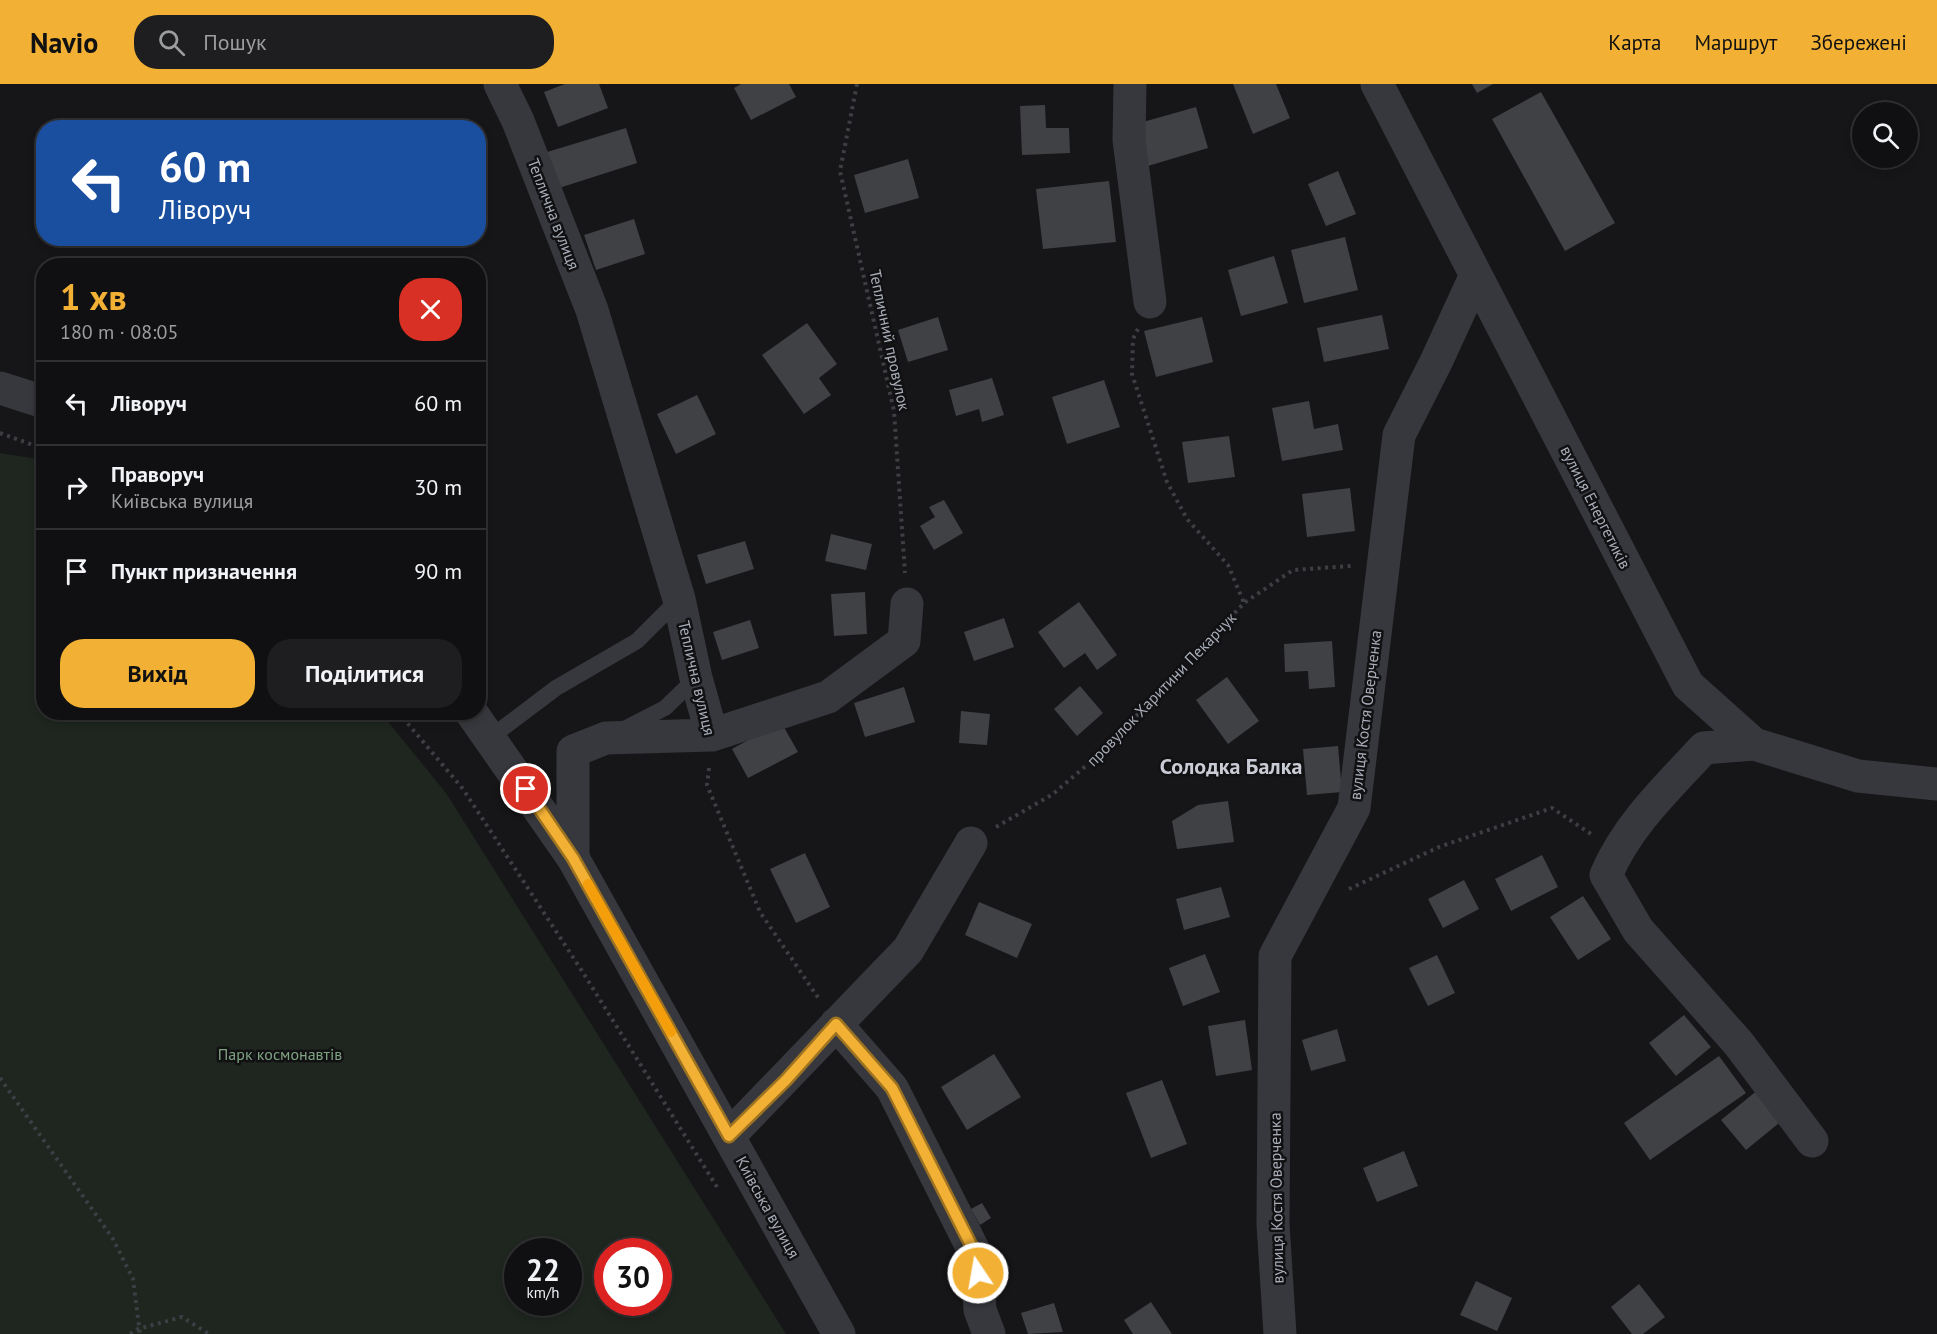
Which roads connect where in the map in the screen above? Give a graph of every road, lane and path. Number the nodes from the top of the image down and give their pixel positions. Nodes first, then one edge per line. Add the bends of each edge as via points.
1 (500, 84) edge
2 (857, 84) edge
3 (1130, 84) edge
4 (1377, 84) edge
5 (1476, 275) junction
6 (1150, 302) joint
7 (0, 388) edge
8 (36, 399) edge
9 (0, 433) edge
10 (36, 446) edge
11 (1383, 565) junction
12 (679, 599) junction
13 (1244, 603) junction
14 (907, 604) joint
15 (696, 678) junction
16 (405, 720) edge
17 (481, 725) edge
18 (712, 735) junction
19 (606, 738) junction
20 (1754, 744) junction
21 (1937, 784) edge
22 (971, 843) joint
23 (1616, 851) junction
24 (573, 858) junction
25 (1348, 890) dead end
26 (836, 1024) junction
27 (0, 1077) edge
28 (729, 1136) junction
29 (1812, 1141) dead end
30 (719, 1191) dead end
31 (139, 1331) edge
32 (130, 1334) edge
33 (209, 1334) edge
34 (839, 1334) edge
35 (989, 1334) edge
36 (1280, 1334) edge

1 - 12 street, Теплична вулиця via 592,310
2 - 14 path, Тепличний провулок via 840,171 894,411
3 - 6 street via 1129,140
4 - 5 street, вулиця Енергетиків
5 - 11 street, вулиця Костя Оверченка via 1399,435
5 - 20 street, вулиця Енергетиків via 1688,685
6 - 13 path via 1133,339 1132,374 1167,482 1187,519 1228,565
7 - 8 street
9 - 10 path
11 - 13 path, провулок Харитини Пекарчук via 1293,570
11 - 36 street, вулиця Костя Оверченка via 1354,808 1275,956 1273,1224
12 - 15 street, Теплична вулиця
12 - 17 lane via 637,641
13 - 22 path, провулок Харитини Пекарчук via 1101,753 1053,794
14 - 18 street via 904,641 828,698
15 - 18 street, Теплична вулиця
15 - 19 lane via 665,708
16 - 30 path via 463,789
17 - 24 street, Київська вулиця
18 - 19 street
18 - 26 path, Теплична вулиця via 707,785 760,912
19 - 24 street via 573,751
20 - 21 street, вулиця Енергетиків via 1858,776
20 - 23 street via 1704,748 1643,814
22 - 26 street via 908,950
23 - 25 path via 1552,808 1439,847
23 - 29 street via 1606,874 1638,930 1739,1044
24 - 28 street, Київська вулиця
26 - 28 street
26 - 35 street via 892,1088 976,1255 980,1310
27 - 31 path via 113,1239 134,1279
28 - 34 street, Київська вулиця
31 - 32 path
31 - 33 path via 182,1317

